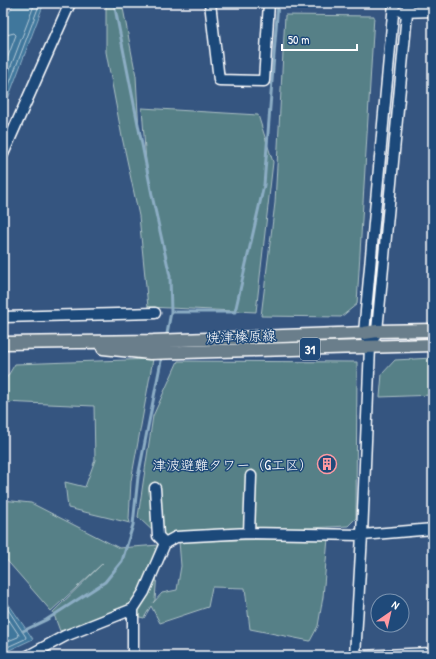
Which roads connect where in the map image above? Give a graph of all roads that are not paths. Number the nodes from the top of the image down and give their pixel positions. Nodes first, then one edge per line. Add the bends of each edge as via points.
1 (70, 3) edge
2 (210, 3) edge
3 (269, 3) edge
4 (394, 7) edge
5 (408, 8) edge
6 (433, 11) edge
7 (3, 154) edge
8 (154, 313) dead end
9 (3, 317) edge
10 (433, 330) edge
11 (377, 331) junction
12 (364, 333) junction
13 (3, 343) edge
14 (50, 343) junction
15 (433, 345) edge
16 (370, 347) junction
17 (252, 476) dead end
18 (155, 488) dead end
19 (433, 529) edge
20 (249, 533) junction
21 (362, 535) junction
22 (165, 543) junction
23 (133, 609) junction
24 (433, 653) edge
25 (28, 656) edge
26 (133, 656) edge
27 (355, 656) edge
28 (359, 656) edge

1 - 7 street
2 - 3 street via 219,80 264,81
4 - 5 street
4 - 12 street
5 - 6 street
5 - 11 street
8 - 9 street
10 - 11 main road, 焼津榛原線 / 31
11 - 12 main road, 焼津榛原線 / 31
11 - 16 street
12 - 14 main road, 焼津榛原線 / 31
12 - 16 street
13 - 14 main road, 焼津榛原線 / 31
14 - 16 main road, 焼津榛原線 / 31 via 150,353
15 - 16 main road, 焼津榛原線 / 31
16 - 21 street
17 - 20 street
18 - 22 street via 158,536
19 - 21 street
20 - 21 street
20 - 22 street via 176,537
21 - 27 street
22 - 23 street via 144,592
23 - 25 street via 65,636
23 - 26 street
24 - 28 street

